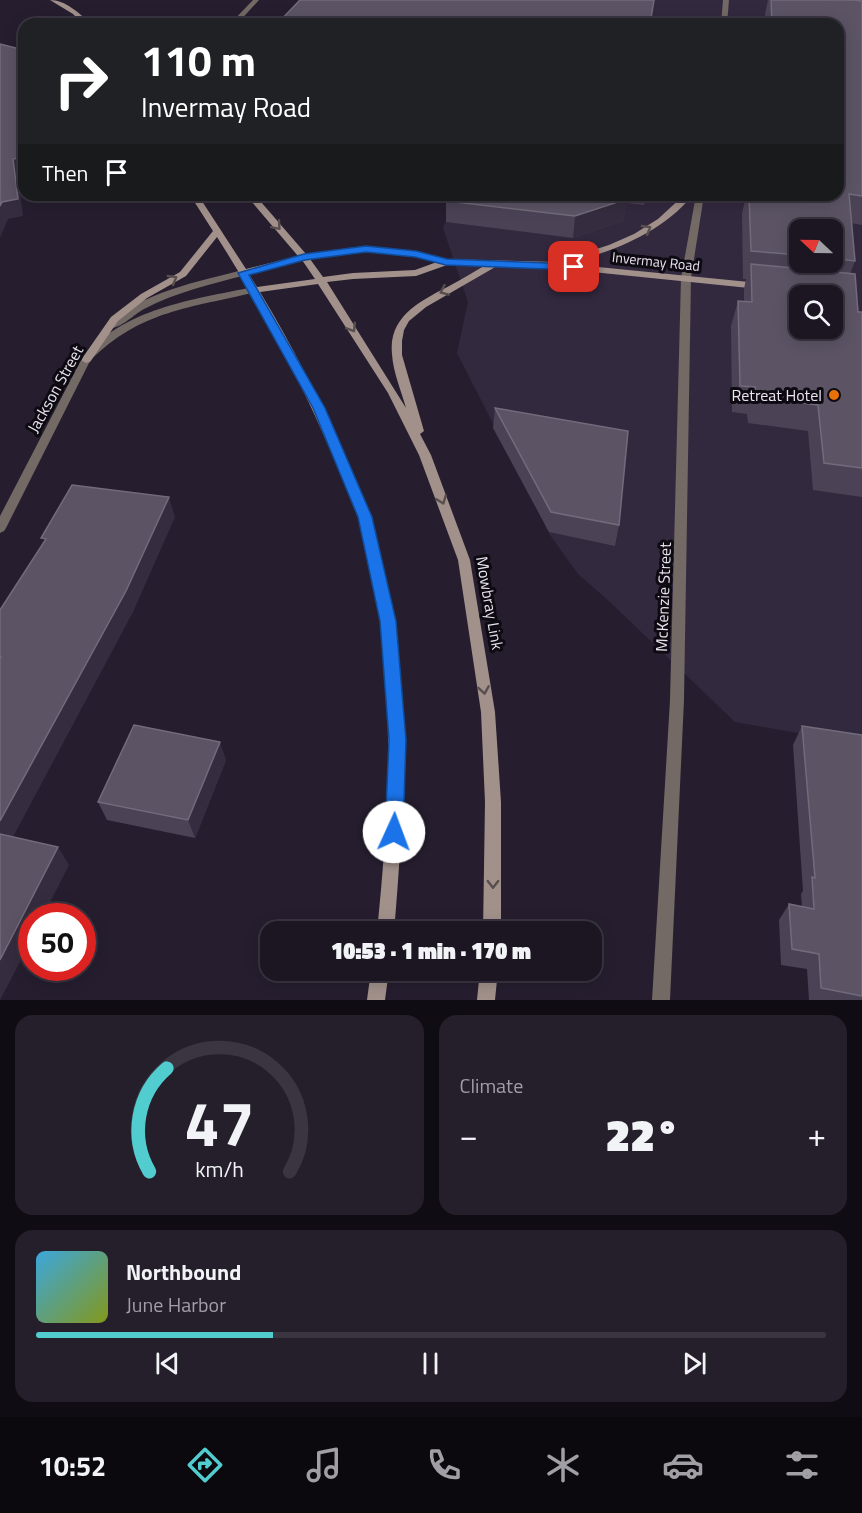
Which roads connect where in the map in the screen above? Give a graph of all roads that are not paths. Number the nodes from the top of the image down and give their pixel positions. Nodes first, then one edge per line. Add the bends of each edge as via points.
1 (53, 0) edge
2 (256, 0) edge
3 (726, 0) edge
4 (80, 18) edge
5 (239, 18) edge
6 (724, 18) edge
7 (198, 201) edge
8 (255, 201) edge
9 (683, 201) edge
10 (698, 201) edge
11 (218, 230) junction
12 (304, 257) junction
13 (446, 262) junction
14 (495, 263) junction
15 (554, 266) junction
16 (243, 273) junction
17 (686, 278) junction
18 (320, 280) junction
19 (772, 287) edge
20 (253, 290) junction
21 (99, 340) junction
22 (86, 360) junction
23 (425, 455) junction
24 (0, 528) edge
25 (386, 921) edge
26 (492, 921) edge
27 (379, 981) edge
28 (488, 981) edge
29 (376, 1000) edge
30 (486, 1000) edge
31 (661, 1000) edge

1 - 4 main road
2 - 5 street
3 - 6 street
7 - 11 main road
8 -> 12 main road
15 -> 9 main road via 628,240 661,221
10 - 17 street, McKenzie Street
11 - 16 main road
21 -> 11 main road via 121,312 190,268
12 - 13 main road, Invermay Road via 366,249 416,254
12 - 16 main road, Invermay Road
12 - 18 main road
13 - 14 main road, Invermay Road
13 - 18 main road, Invermay Road via 416,273
14 - 15 main road, Invermay Road
14 -> 23 main road via 424,301 406,317 398,334 397,355
15 - 17 main road, Invermay Road
16 - 20 main road
16 - 21 street, Jackson Street via 150,302 123,317
17 - 19 main road, Invermay Road
17 - 31 street, McKenzie Street via 677,700
18 - 20 main road, Jackson Street
18 -> 23 main road, Mowbray Link via 393,393
20 - 22 street, Jackson Street via 147,316 106,339
20 - 25 main road via 319,408 365,517 388,621 397,740
21 - 22 main road
22 - 24 street, Jackson Street
23 -> 26 main road, Mowbray Link via 464,560 488,712 493,802
27 - 29 main road
28 - 30 main road

